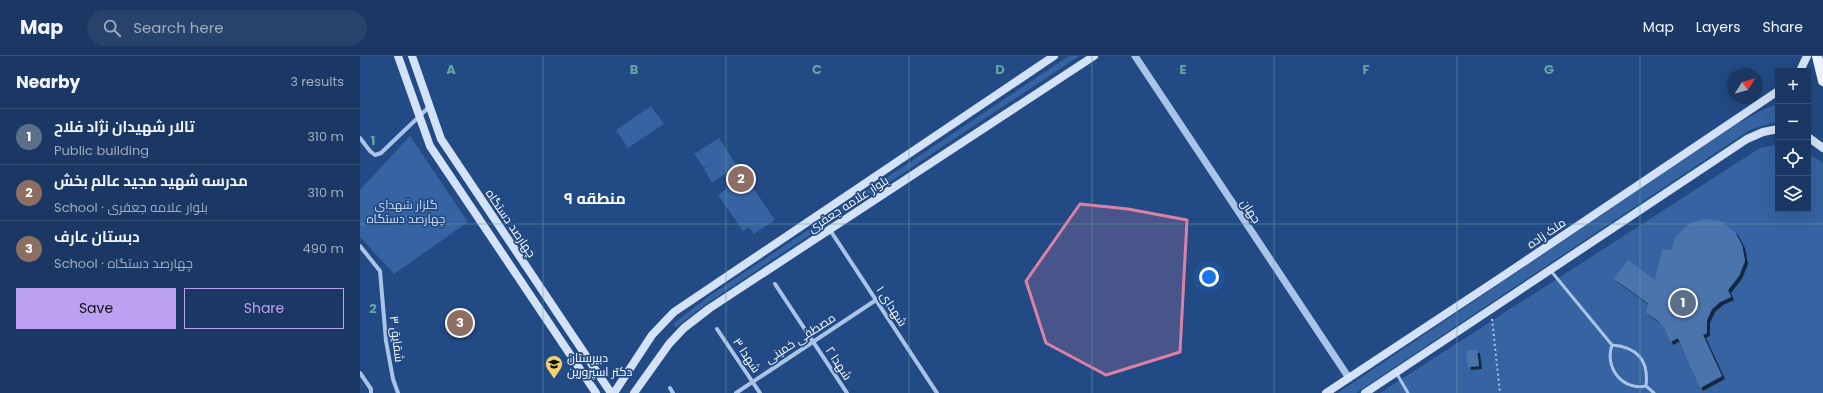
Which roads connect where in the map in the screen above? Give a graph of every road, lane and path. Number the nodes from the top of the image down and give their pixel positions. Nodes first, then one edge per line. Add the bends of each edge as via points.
1 (398, 56) edge
2 (412, 56) edge
3 (1054, 56) edge
4 (1094, 56) edge
5 (1135, 56) edge
6 (1807, 56) edge
7 (1817, 56) edge
8 (1801, 68) edge
9 (1823, 81) edge
10 (1775, 93) edge
11 (1775, 97) edge
12 (1767, 99) junction
13 (429, 108) junction
14 (419, 117) junction
15 (1775, 130) edge
16 (360, 138) edge
17 (441, 139) junction
18 (1811, 139) edge
19 (430, 146) junction
20 (1823, 148) edge
21 (830, 230) junction
22 (360, 246) edge
23 (1551, 271) junction
24 (775, 284) dead end
25 (876, 300) junction
26 (1491, 310) junction
27 (717, 328) dead end
28 (813, 342) junction
29 (1612, 346) junction
30 (1396, 372) junction
31 (360, 373) edge
32 (1349, 378) junction
33 (752, 382) junction
34 (1646, 386) junction
35 (670, 388) dead end
36 (372, 393) edge
37 (398, 393) edge
38 (596, 393) edge
39 (612, 393) edge
40 (634, 393) edge
41 (673, 393) edge
42 (736, 393) edge
43 (760, 393) edge
44 (846, 393) edge
45 (937, 393) edge
46 (1326, 393) edge
47 (1365, 393) edge
48 (1408, 393) edge
49 (1500, 393) edge
50 (1654, 393) edge

1 - 14 main road, چهارصد دستگاه
2 - 13 main road, چهارصد دستگاه
3 - 39 main road, بلوار علامه جعفری via 674,312 652,335
4 - 21 main road, بلوار علامه جعفری
5 - 32 street, جهان
6 - 8 main road
7 - 9 main road
10 - 12 main road, ملک زاده
11 - 12 main road
12 - 32 main road, ملک زاده
13 - 14 street
13 - 17 main road, چهارصد دستگاه
14 - 16 street via 381,153 375,155
14 - 19 main road, چهارصد دستگاه
15 - 23 main road via 1747,139
17 - 19 main road via 434,139
17 - 39 main road, چهارصد دستگاه
18 - 20 main road
19 - 38 main road, چهارصد دستگاه
21 - 25 street, شهدای ۱
21 - 40 main road, بلوار علامه جعفری via 710,308 684,328 669,344
22 - 37 street, شقایق ۳ via 380,271 386,341
23 - 26 main road
23 - 29 lane
24 - 28 street, شهدا ۲
25 - 28 street, مصطفی خمینی
25 - 45 street, شهدای ۱
26 - 30 main road
26 - 49 path
27 - 33 street, شهدا ۳
28 - 33 street, مصطفی خمینی
28 - 44 street, شهدا ۲
29 - 34 lane via 1626,346 1635,352 1646,366
29 - 34 lane via 1610,363 1617,376 1629,385
30 - 47 main road
30 - 48 lane
31 - 36 street
32 - 46 main road, ملک زاده
33 - 42 street, مصطفی خمینی
33 - 43 street, شهدا ۳
34 - 50 lane
35 - 41 street

